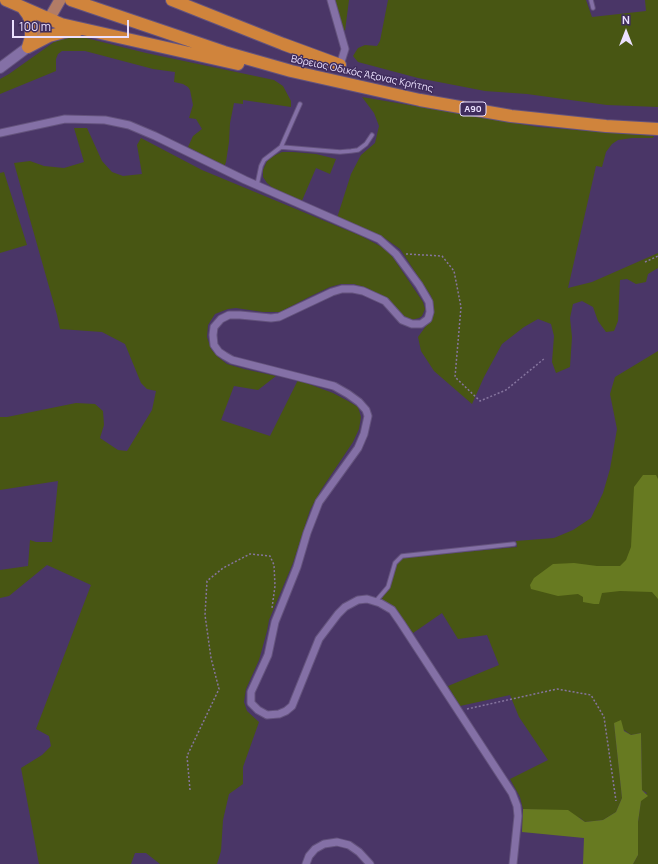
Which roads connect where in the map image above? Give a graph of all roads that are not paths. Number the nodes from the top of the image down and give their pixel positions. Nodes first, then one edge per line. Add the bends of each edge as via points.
1 (6, 0) edge
2 (60, 0) edge
3 (71, 0) edge
4 (172, 0) edge
5 (331, 0) edge
6 (591, 0) edge
7 (23, 8) junction
8 (593, 8) dead end
9 (50, 19) junction
10 (90, 31) junction
11 (28, 47) junction
12 (340, 65) joint
13 (0, 68) edge
14 (291, 71) junction
15 (300, 104) dead end
16 (658, 130) edge
17 (0, 133) edge
18 (372, 135) dead end
19 (281, 147) junction
20 (257, 185) junction
21 (514, 544) dead end
22 (376, 601) junction
23 (306, 864) edge
24 (370, 864) edge
25 (513, 864) edge

1 - 7 highway
2 - 9 main road
3 - 14 highway, Βόρειος Οδικός Άξονας Κρήτης / Α90 via 224,52
4 - 12 highway
5 - 12 street via 345,49
6 - 8 lane
7 - 9 highway
7 - 11 highway via 31,23
9 - 10 highway
9 - 11 main road
10 - 11 highway via 58,33
10 - 14 highway via 268,71
11 - 13 main road
14 - 16 highway, Βόρειος Οδικός Άξονας Κρήτης / Α90 via 420,100 511,116
15 - 19 lane
17 - 20 street via 65,119 105,120 129,125 156,136
18 - 19 lane via 358,150 340,152
19 - 20 lane via 264,160
20 - 22 street via 379,239 396,254 429,302 430,312 428,319 421,324 412,324 402,320 385,301 363,291 342,289 279,317 229,315 214,327 214,345 224,356 334,386 359,402 368,416 358,448 319,502 275,622 268,655 251,692 251,702 254,706 262,713 273,715 292,706 318,639 345,607 358,600
21 - 22 lane via 402,556 395,562 388,587
22 - 25 street via 392,610 512,793 518,816
23 - 24 street via 308,856 315,849 324,844 337,842 349,845

